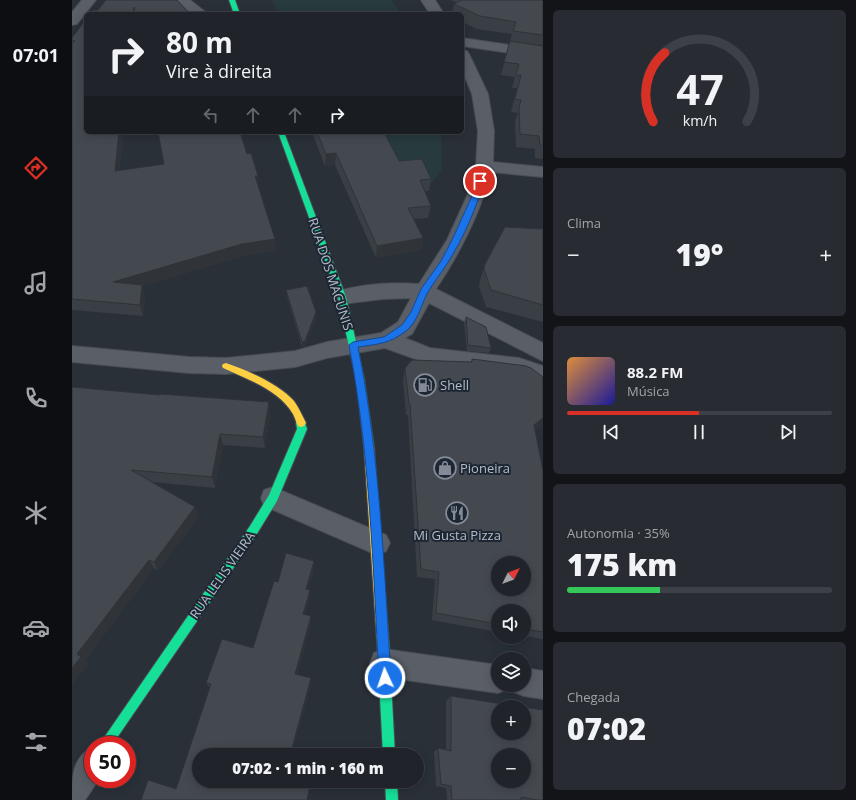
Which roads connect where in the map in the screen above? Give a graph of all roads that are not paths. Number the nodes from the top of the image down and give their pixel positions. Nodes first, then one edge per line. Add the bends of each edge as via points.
1 (89, 0) edge
2 (182, 0) edge
3 (232, 0) edge
4 (428, 0) edge
5 (198, 12) edge
6 (236, 12) edge
7 (436, 12) edge
8 (72, 21) edge
9 (464, 42) edge
10 (543, 54) edge
11 (464, 58) edge
12 (282, 134) edge
13 (484, 166) junction
14 (543, 172) edge
15 (424, 292) junction
16 (342, 297) junction
17 (386, 340) junction
18 (353, 345) junction
19 (543, 353) edge
20 (72, 354) edge
21 (226, 366) junction
22 (543, 375) edge
23 (273, 498) junction
24 (377, 542) junction
25 (384, 663) junction
26 (491, 678) edge
27 (531, 683) edge
28 (543, 685) edge
29 (111, 736) edge
30 (389, 748) edge
31 (84, 775) edge
32 (391, 788) edge
33 (72, 793) edge
34 (392, 800) edge

1 - 8 street
2 - 5 street
3 - 6 main road
4 - 7 street
9 - 10 street
11 - 13 street via 480,94 486,131
12 - 16 main road, RUA DOS MACUNIS
13 - 14 street
13 - 15 street via 476,196 456,240
15 - 16 street via 382,291
15 - 17 street via 404,328
15 - 19 street
16 - 18 main road, RUA DOS MACUNIS
17 - 18 street
17 - 22 street via 429,356 518,367
18 - 21 street via 295,359
18 - 24 main road, RUA DOS MACUNIS via 369,450
20 - 21 street
21 - 23 main road, RUA LELIS VIEIRA via 254,378 284,397 296,410 302,429
23 - 24 street
23 - 29 main road, RUA LELIS VIEIRA via 254,530
24 - 25 main road, RUA DOS MACUNIS
25 - 26 street
25 - 30 main road, RUA DOS MACUNIS
27 - 28 street
31 - 33 street
32 - 34 main road

